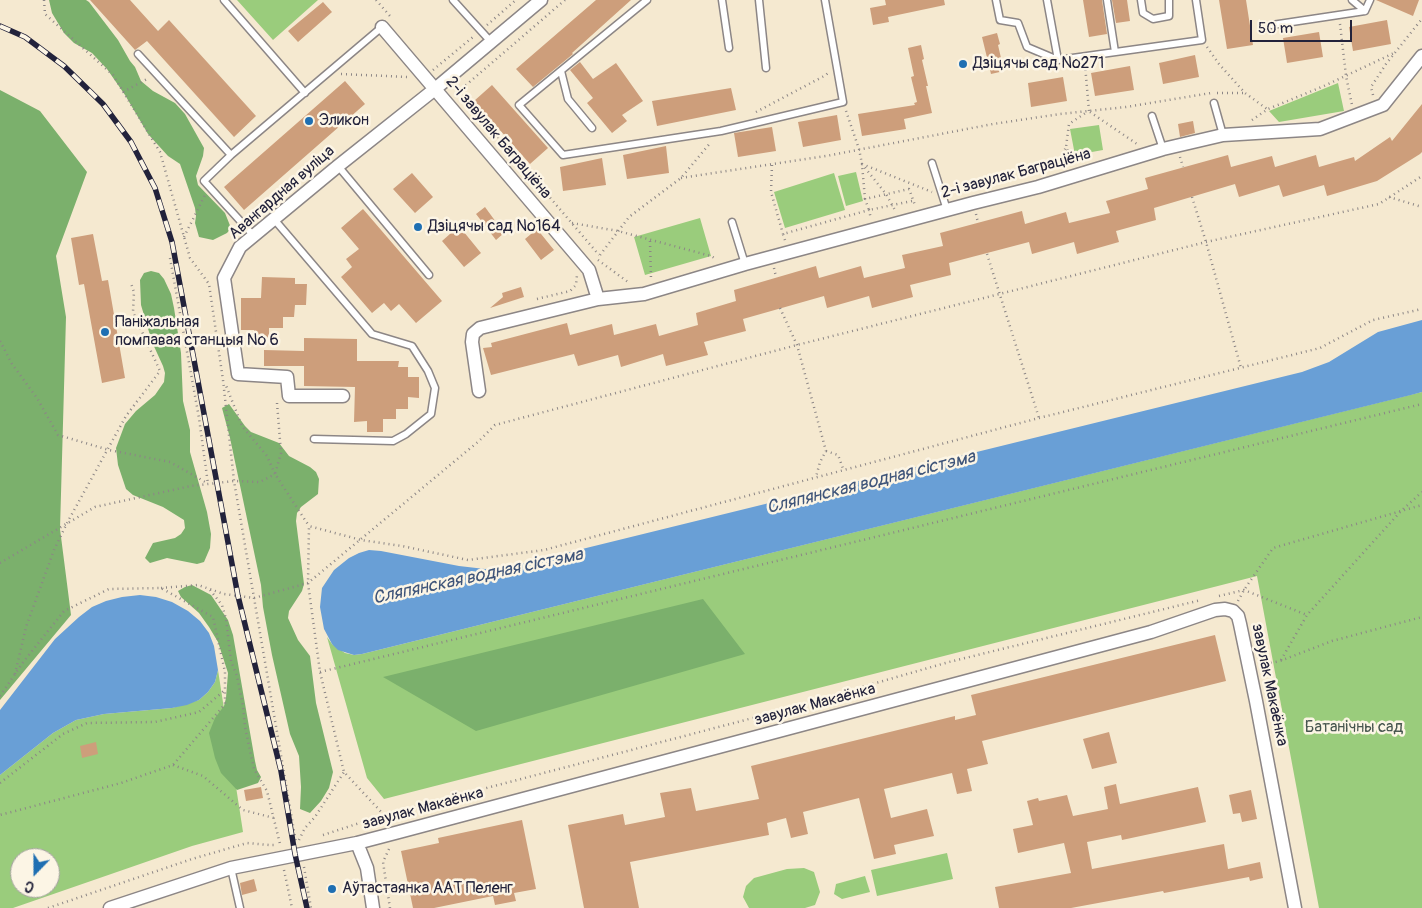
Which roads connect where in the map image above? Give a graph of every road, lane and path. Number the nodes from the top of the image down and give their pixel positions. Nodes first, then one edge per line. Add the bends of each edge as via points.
1 (44, 0) edge
2 (224, 0) edge
3 (453, 0) edge
4 (516, 0) edge
5 (541, 0) edge
6 (722, 0) edge
7 (758, 0) edge
8 (826, 0) edge
9 (996, 0) edge
10 (1047, 0) edge
11 (1107, 0) edge
12 (1141, 0) edge
13 (1169, 0) edge
14 (1196, 0) edge
15 (1352, 0) edge
16 (1370, 0) edge
17 (644, 1) edge
18 (1365, 11) junction
19 (1339, 15) junction
20 (1422, 21) edge
21 (1272, 25) dead end
22 (382, 27) joint
23 (480, 31) junction
24 (1202, 40) junction
25 (492, 42) junction
26 (729, 48) dead end
27 (1115, 52) junction
28 (1395, 53) junction
29 (138, 54) dead end
30 (1422, 56) edge
31 (1084, 57) junction
32 (1058, 60) junction
33 (836, 62) junction
34 (766, 68) dead end
35 (561, 70) junction
36 (157, 74) junction
37 (328, 74) junction
38 (1346, 76) junction
39 (425, 77) junction
40 (436, 89) junction
41 (123, 92) junction
42 (305, 93) junction
43 (1245, 93) junction
44 (1374, 97) dead end
45 (843, 102) junction
46 (1214, 103) dead end
47 (1268, 109) junction
48 (1089, 111) junction
49 (756, 112) dead end
50 (1353, 112) dead end
51 (1152, 116) dead end
52 (1256, 124) dead end
53 (592, 128) dead end
54 (721, 130) junction
55 (1223, 135) junction
56 (1066, 147) junction
57 (859, 149) junction
58 (1163, 149) junction
59 (231, 154) junction
60 (1142, 156) junction
61 (932, 163) dead end
62 (862, 164) junction
63 (772, 165) junction
64 (338, 166) junction
65 (1080, 175) junction
66 (1422, 176) edge
67 (681, 178) junction
68 (1050, 184) junction
69 (209, 187) junction
70 (886, 194) junction
71 (942, 196) junction
72 (1192, 197) dead end
73 (1389, 197) junction
74 (865, 199) junction
75 (892, 205) junction
76 (1422, 207) edge
77 (869, 210) junction
78 (947, 210) junction
79 (273, 218) junction
80 (732, 222) dead end
81 (901, 222) junction
82 (572, 223) dead end
83 (618, 231) junction
84 (783, 234) junction
85 (253, 235) junction
86 (184, 237) junction
87 (650, 241) junction
88 (1206, 242) junction
89 (789, 252) junction
90 (987, 254) dead end
91 (170, 258) dead end
92 (597, 259) junction
93 (739, 266) junction
94 (583, 272) junction
95 (429, 275) dead end
96 (131, 283) dead end
97 (648, 293) junction
98 (1001, 295) junction
99 (598, 299) junction
100 (529, 301) dead end
101 (780, 308) dead end
102 (1422, 310) edge
103 (0, 341) edge
104 (797, 345) junction
105 (1241, 368) junction
106 (275, 376) junction
107 (223, 380) junction
108 (479, 391) dead end
109 (343, 396) dead end
110 (1422, 404) edge
111 (1039, 418) junction
112 (314, 440) dead end
113 (108, 450) junction
114 (826, 451) junction
115 (844, 471) junction
116 (275, 474) junction
117 (816, 477) junction
118 (234, 481) junction
119 (208, 484) junction
120 (1422, 492) edge
121 (1422, 505) edge
122 (1401, 511) junction
123 (67, 523) junction
124 (309, 526) junction
125 (361, 540) junction
126 (0, 563) edge
127 (308, 583) junction
128 (161, 588) junction
129 (209, 588) junction
130 (1244, 590) junction
131 (1215, 596) dead end
132 (254, 598) junction
133 (1205, 599) dead end
134 (1307, 615) junction
135 (1422, 617) edge
136 (1280, 661) junction
137 (1249, 667) junction
138 (320, 672) junction
139 (13, 678) junction
140 (225, 690) junction
141 (0, 696) edge
142 (173, 765) junction
143 (344, 772) junction
144 (0, 783) edge
145 (0, 815) edge
146 (384, 815) junction
147 (274, 818) junction
148 (321, 836) dead end
149 (307, 839) dead end
150 (300, 840) junction
151 (294, 841) junction
152 (286, 843) dead end
153 (357, 843) junction
154 (391, 843) dead end
155 (280, 844) junction
156 (300, 854) junction
157 (283, 865) dead end
158 (231, 868) junction
159 (48, 908) edge
160 (110, 908) edge
161 (240, 908) edge
162 (292, 908) edge
163 (311, 908) edge
164 (373, 908) edge
165 (390, 908) edge
166 (1295, 908) edge

1 - 41 path via 45,14 113,75
2 - 42 lane
3 - 23 lane
4 - 23 path
5 - 25 street, Авангардная вуліца
6 - 26 lane
7 - 34 lane
8 - 33 lane
9 - 32 lane via 1000,20 1018,23 1027,47
10 - 32 lane
11 - 27 lane
12 - 13 lane via 1143,14 1153,19 1169,16
14 - 24 lane
15 - 18 lane
16 - 18 lane
17 - 35 lane
18 - 19 lane
19 - 21 lane
19 - 38 path
20 - 28 path
22 - 37 lane
22 - 39 street, 2-і завулак Баграціёна
23 - 25 lane
23 - 39 path
24 - 27 lane
24 - 43 path
25 - 40 street, Авангардная вуліца
27 - 31 lane
28 - 38 path
28 - 44 path via 1371,87
29 - 36 lane
30 - 55 street, 2-і завулак Баграціёна via 1384,105 1320,129
31 - 32 lane
31 - 48 path
33 - 45 lane
33 - 49 path via 826,75
35 - 53 lane via 568,99
35 - 54 lane via 519,105 563,155
36 - 41 path
36 - 59 lane
37 - 39 path
37 - 42 lane
38 - 47 path
38 - 50 path
39 - 40 street, 2-і завулак Баграціёна
40 - 64 street, Авангардная вуліца
40 - 94 street, 2-і завулак Баграціёна
41 - 86 path via 160,152
42 - 59 lane
43 - 47 path
43 - 48 path via 1205,93
45 - 54 lane
45 - 57 path
46 - 55 lane
47 - 52 path via 1249,122
48 - 56 path via 1069,124
48 - 57 path via 993,124
48 - 60 path via 1136,143
51 - 58 lane
54 - 67 path
55 - 58 street, 2-і завулак Баграціёна
56 - 65 path
56 - 68 path
57 - 62 path
57 - 63 path
58 - 60 street, 2-і завулак Баграціёна
59 - 69 lane via 204,181
60 - 65 street, 2-і завулак Баграціёна
61 - 71 lane
62 - 70 path
62 - 71 path
62 - 74 path
63 - 67 path
63 - 84 path via 771,192
64 - 79 street, Авангардная вуліца
64 - 95 lane
65 - 68 street, 2-і завулак Баграціёна
66 - 73 path
67 - 83 path via 629,217
68 - 78 street, 2-і завулак Баграціёна
69 - 85 lane
69 - 86 path
70 - 74 path
70 - 75 path
70 - 75 path via 909,189 912,201
71 - 78 lane
72 - 88 path
73 - 76 path
73 - 88 path via 1378,204
74 - 77 path
75 - 77 path
75 - 81 path
77 - 84 path
78 - 81 street, 2-і завулак Баграціёна
79 - 85 street, Авангардная вуліца
79 - 112 lane via 372,334 412,346 435,388 431,414 393,441
80 - 93 lane
81 - 89 street, 2-і завулак Баграціёна
82 - 83 path
83 - 87 path
83 - 92 path
84 - 89 path
85 - 106 street, Авангардная вуліца via 240,247 224,278 238,374
86 - 107 path via 190,258 209,284
87 - 93 path
87 - 97 path
88 - 98 path
88 - 105 path
89 - 93 street, 2-і завулак Баграціёна
90 - 98 path
91 - 119 path
92 - 94 path
92 - 97 path
93 - 97 street, 2-і завулак Баграціёна
94 - 99 street, 2-і завулак Баграціёна
94 - 100 path via 570,291
96 - 113 path via 133,312 160,371 126,416
97 - 99 street, 2-і завулак Баграціёна
98 - 104 path
98 - 111 path
99 - 108 street, 2-і завулак Баграціёна via 480,328 473,334 472,342
101 - 104 path
102 - 105 path via 1373,320 1320,348
103 - 113 path via 58,435
104 - 114 path
104 - 125 path via 494,425
105 - 111 path
106 - 109 street via 287,377 289,396
106 - 116 path via 281,453
107 - 116 path via 242,426 267,456
107 - 118 path
110 - 138 path
111 - 115 path
113 - 119 path via 170,462
113 - 123 path
114 - 115 path via 838,455
114 - 117 path
115 - 117 path
116 - 118 path via 260,482
116 - 124 path
117 - 125 path via 544,550 468,560
118 - 119 path
118 - 132 path
119 - 123 path via 95,507
120 - 122 path
121 - 122 path
122 - 130 path via 1273,548
122 - 134 path
123 - 126 path
123 - 139 path via 26,627
124 - 125 path
124 - 127 path
125 - 127 path
127 - 132 path
127 - 138 path
128 - 129 path via 198,585
128 - 139 path via 109,589 64,611
128 - 140 path via 212,618
129 - 132 path via 224,594
129 - 147 path via 222,605 254,769 267,791
130 - 131 path
130 - 134 path
132 - 151 path
133 - 146 path via 949,662 768,714
134 - 136 path
135 - 136 path via 1332,641
136 - 137 path
137 - 153 street, завулак Макаёнка via 1238,616 1233,611 1215,610 1142,634
137 - 166 street, завулак Макаёнка
138 - 143 path
139 - 141 path
140 - 142 path via 225,704
140 - 144 path via 199,712 156,722 87,723 63,734
142 - 145 path via 121,783
142 - 147 path via 203,776 243,810
143 - 146 path
143 - 150 path
146 - 148 path
147 - 155 path
149 - 150 path
150 - 151 path
151 - 156 path
152 - 155 path
153 - 156 street, завулак Макаёнка
153 - 164 street via 368,868
154 - 165 path via 383,862
155 - 159 path via 247,843
156 - 158 street, завулак Макаёнка
156 - 163 path
157 - 162 path
158 - 160 street, завулак Макаёнка
158 - 161 lane

